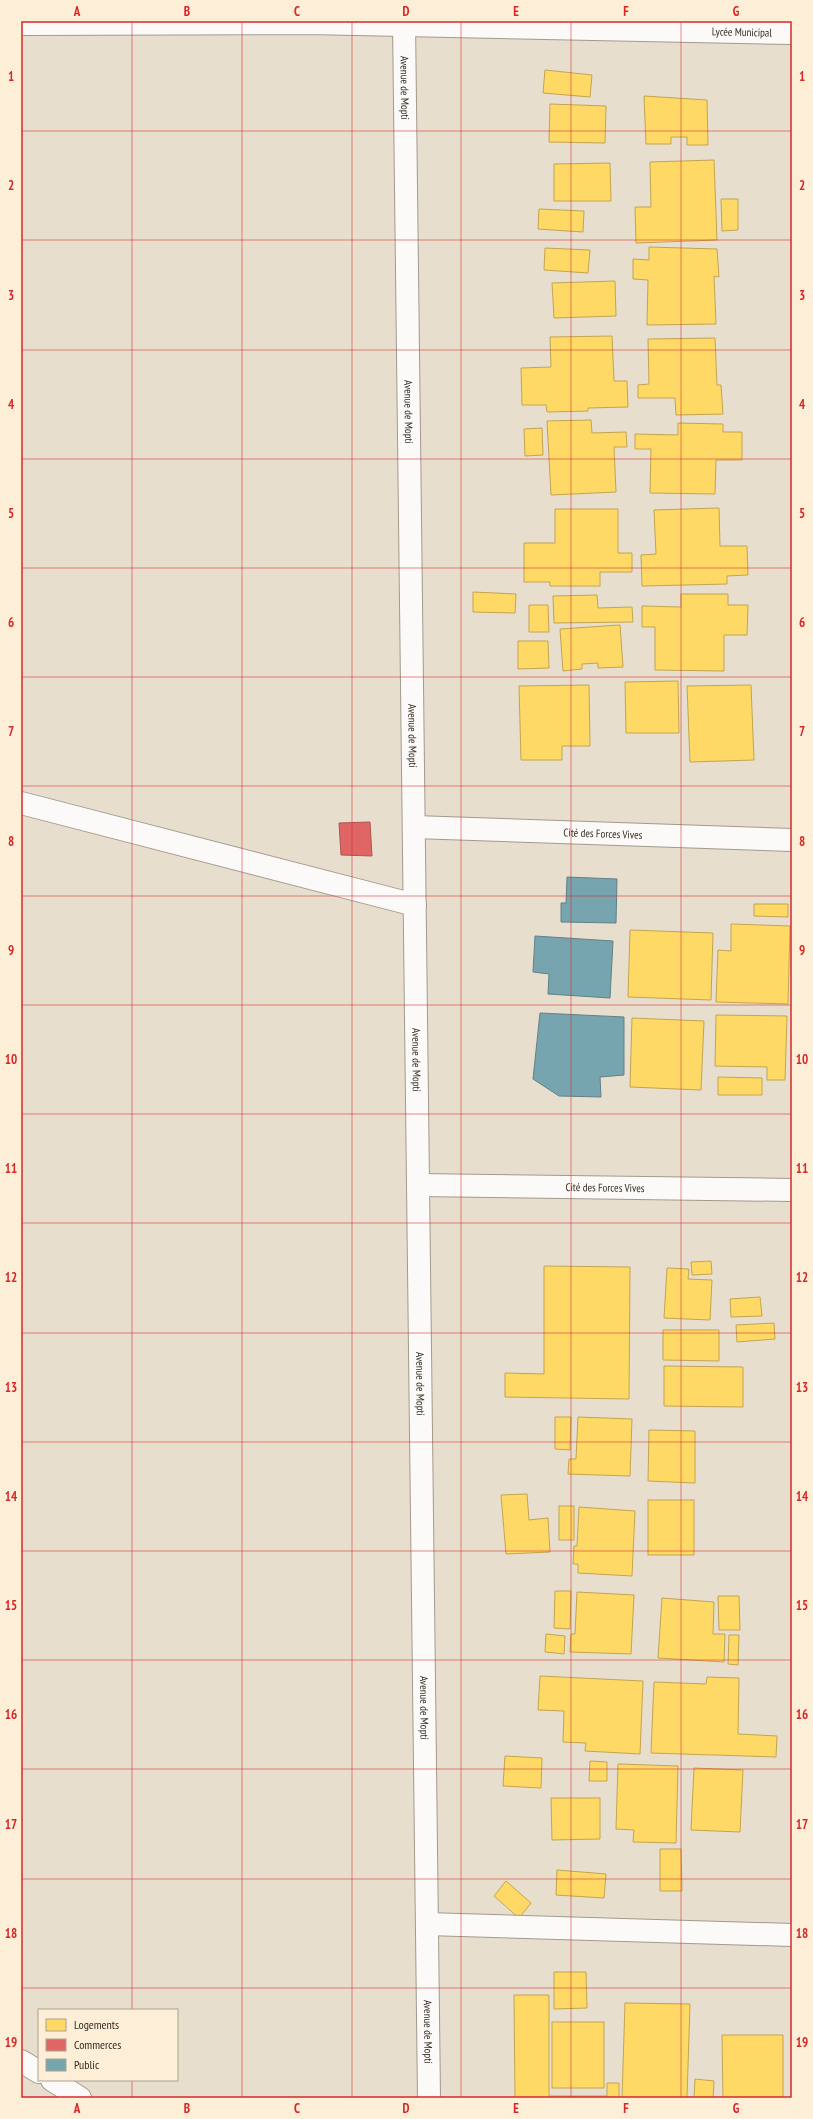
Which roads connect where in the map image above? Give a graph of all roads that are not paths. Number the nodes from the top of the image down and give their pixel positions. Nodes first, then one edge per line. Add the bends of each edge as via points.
1 (404, 23) edge
2 (21, 24) edge
3 (792, 33) edge
4 (21, 803) edge
5 (414, 827) junction
6 (792, 840) edge
7 (415, 905) junction
8 (418, 1185) junction
9 (792, 1190) edge
10 (427, 1924) junction
11 (792, 1935) edge
12 (21, 2061) edge
13 (38, 2071) edge
14 (54, 2081) edge
15 (80, 2098) edge
16 (429, 2098) edge

1 - 2 street, Lycée Municipal
1 - 3 street, Lycée Municipal
1 - 5 street, Avenue de Mopti
4 - 7 street
5 - 6 street, Cité des Forces Vives
5 - 7 street, Avenue de Mopti
7 - 8 street, Avenue de Mopti
8 - 9 street, Cité des Forces Vives
8 - 10 street, Avenue de Mopti
10 - 11 street
10 - 16 street, Avenue de Mopti
12 - 13 street
14 - 15 street

